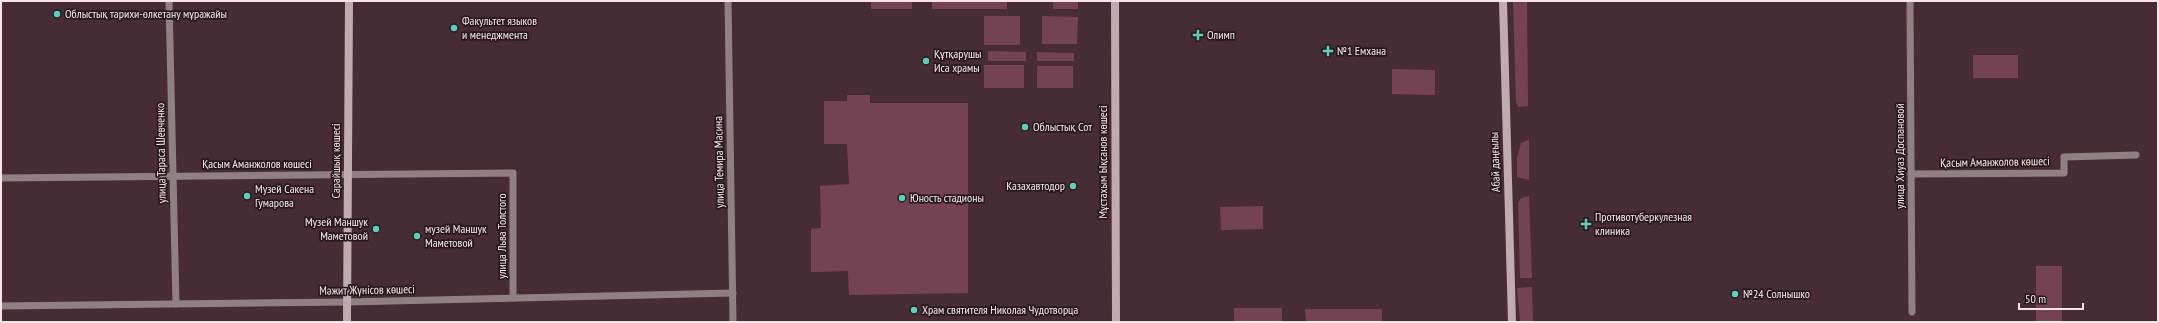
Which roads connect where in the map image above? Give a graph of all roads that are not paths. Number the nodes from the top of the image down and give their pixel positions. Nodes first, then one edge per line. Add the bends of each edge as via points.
1 (169, 1) edge
2 (349, 1) edge
3 (728, 1) edge
4 (1115, 1) edge
5 (1502, 1) edge
6 (1910, 1) edge
7 (2136, 155) dead end
8 (513, 173) joint
9 (349, 174) junction
10 (1911, 174) junction
11 (172, 176) junction
12 (1, 178) edge
13 (733, 293) junction
14 (513, 298) junction
15 (347, 302) junction
16 (176, 304) junction
17 (1, 306) edge
18 (1912, 312) dead end
19 (347, 322) edge
20 (733, 322) edge
21 (1116, 322) edge
22 (1512, 322) edge

1 - 11 street, улица Тараса Шевченко
2 - 9 street, Сарайшық көшесі
3 - 13 street, улица Темира Масина
4 - 21 street, Мұстахым Ықсанов көшесі
5 - 22 street, Абай даңғылы
6 - 10 street, улица Хиуаз Доспановой
7 - 10 street, Қасым Аманжолов көшесі via 2064,157 2064,173
8 - 9 street, Қасым Аманжолов көшесі
8 - 14 street, улица Льва Толстого
9 - 11 street, Қасым Аманжолов көшесі
9 - 15 street, Сарайшық көшесі
10 - 18 street, улица Хиуаз Доспановой
11 - 12 street, Қасым Аманжолов көшесі
11 - 16 street, улица Тараса Шевченко
13 - 14 street, Мәжит Жүнісов көшесі
13 - 20 street, улица Темира Масина
14 - 15 street, Мәжит Жүнісов көшесі
15 - 16 street, Мәжит Жүнісов көшесі
15 - 19 street, Сарайшық көшесі
16 - 17 street, Мәжит Жүнісов көшесі

